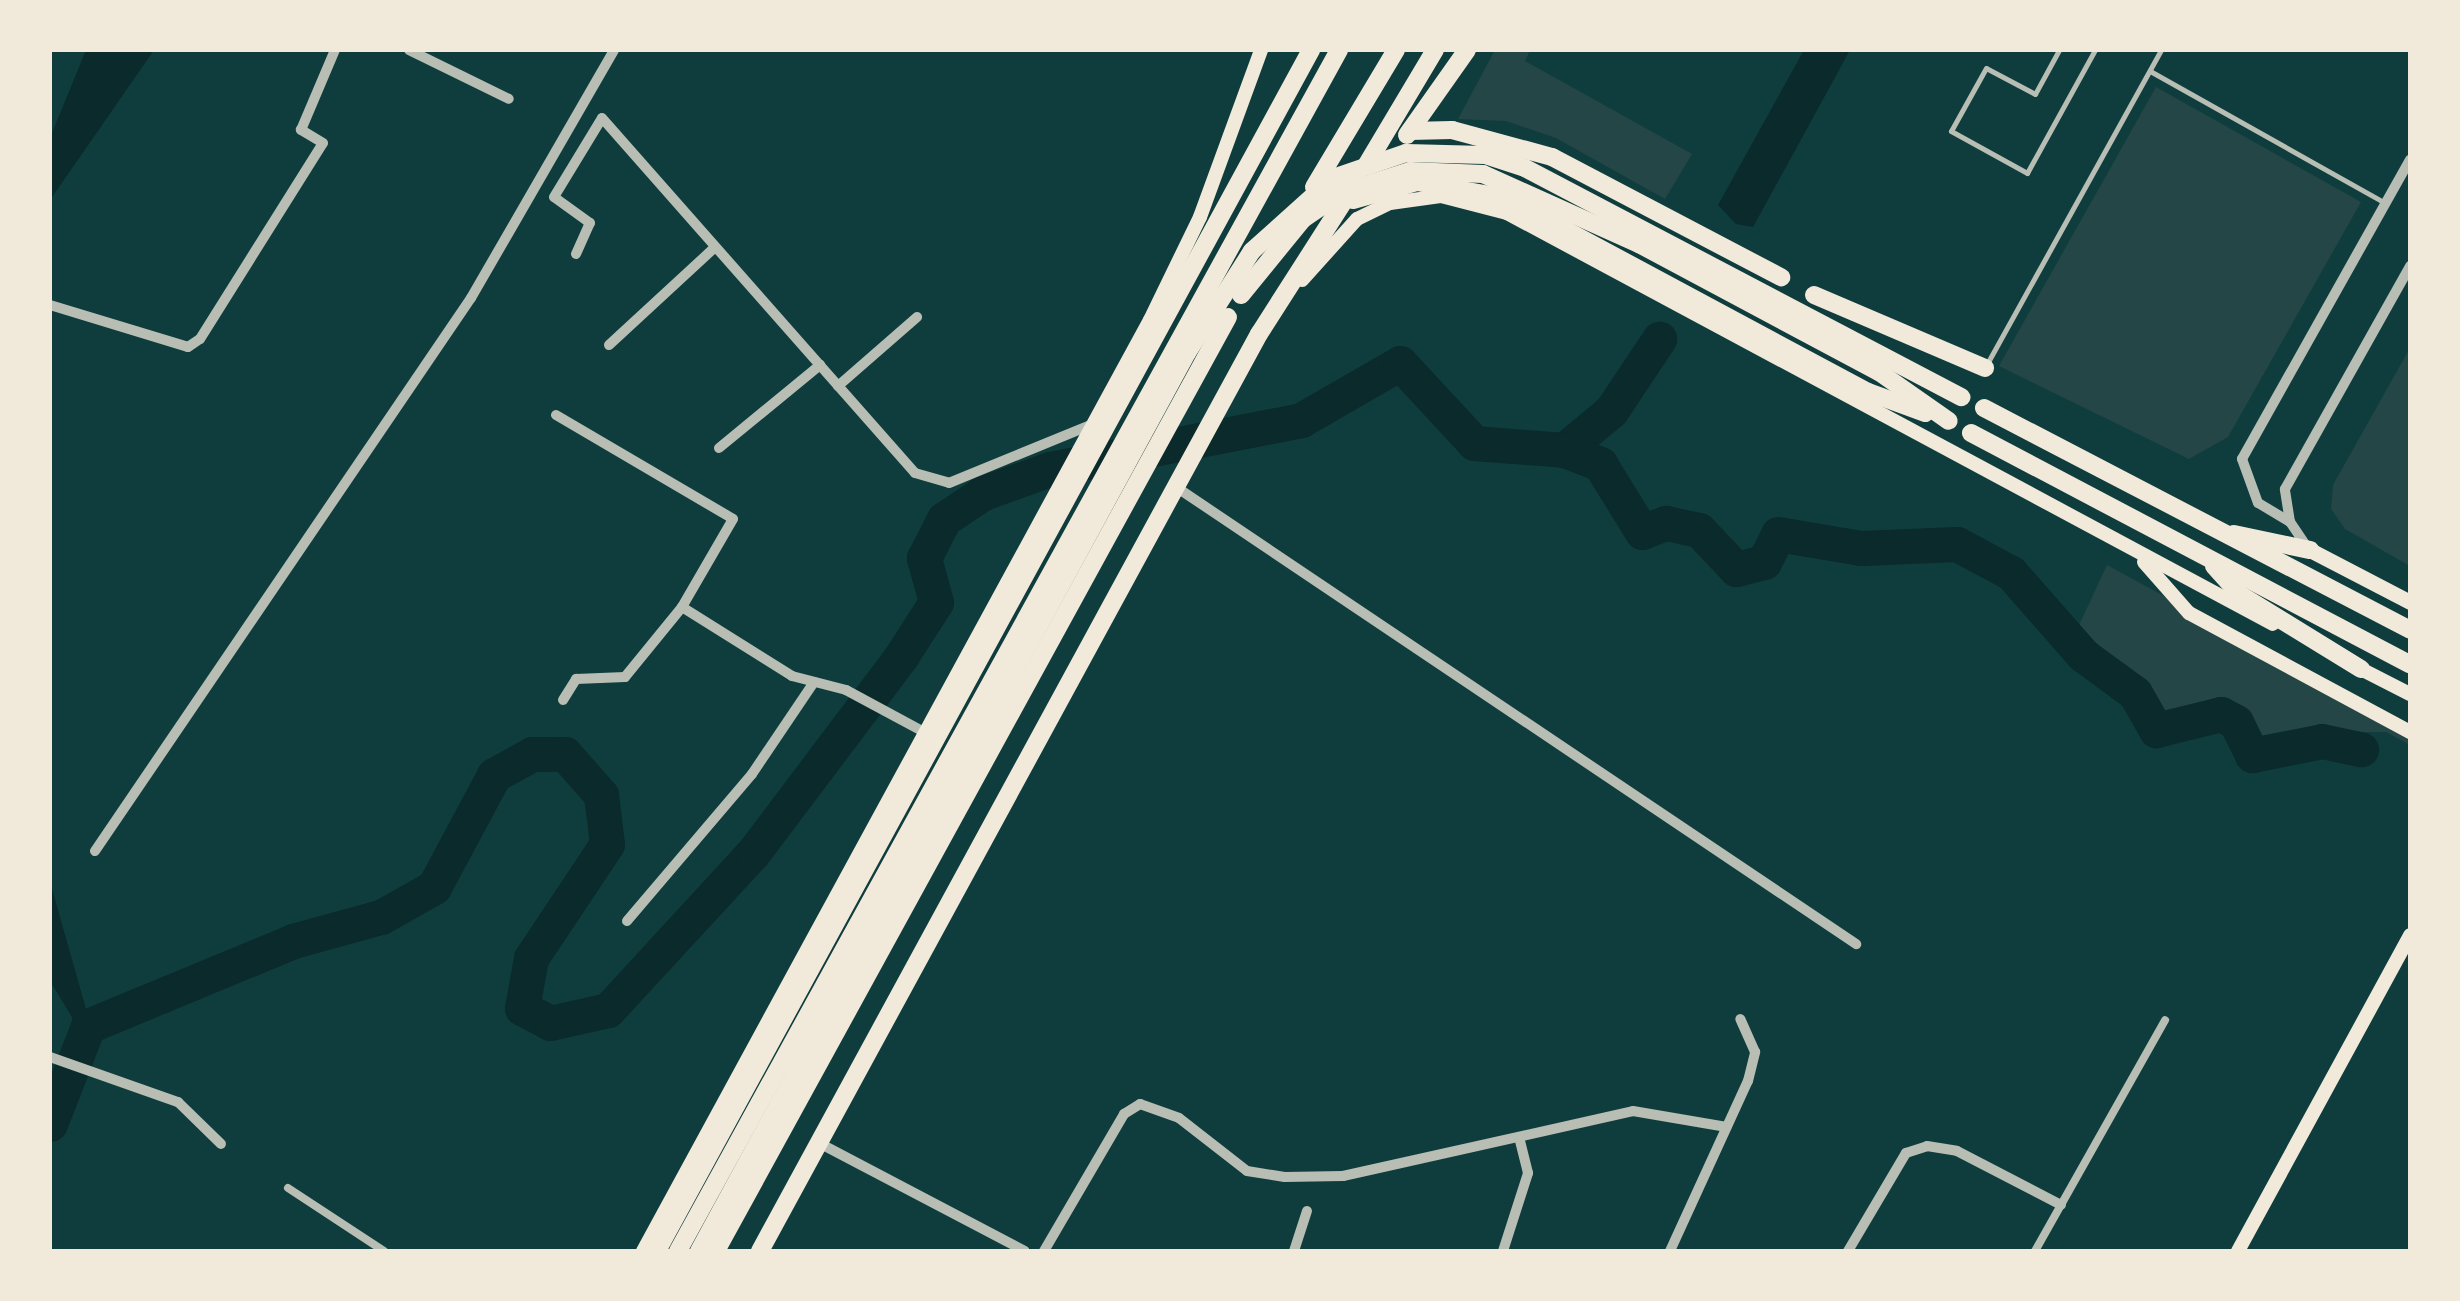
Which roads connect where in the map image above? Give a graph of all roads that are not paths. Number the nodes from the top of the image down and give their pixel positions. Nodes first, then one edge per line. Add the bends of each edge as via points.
1 (336, 50) edge
2 (408, 50) edge
3 (614, 50) edge
4 (1261, 50) edge
5 (1296, 50) edge
6 (1312, 50) edge
7 (1396, 50) edge
8 (1434, 50) edge
9 (1468, 50) edge
10 (2059, 50) edge
11 (2095, 50) edge
12 (2161, 50) edge
13 (1334, 58) edge
14 (2150, 70) junction
15 (510, 99) dead end
16 (1410, 131) junction
17 (2410, 160) edge
18 (2385, 203) junction
19 (1324, 213) junction
20 (1230, 242) junction
21 (714, 248) junction
22 (576, 254) dead end
23 (2410, 266) edge
24 (1261, 273) junction
25 (1781, 276) dead end
26 (1814, 295) dead end
27 (50, 306) edge
28 (917, 317) dead end
29 (609, 344) dead end
30 (820, 365) junction
31 (1882, 366) junction
32 (1984, 368) joint
33 (838, 386) junction
34 (1962, 397) dead end
35 (1984, 408) dead end
36 (556, 415) dead end
37 (1091, 429) junction
38 (1971, 433) dead end
39 (719, 448) dead end
40 (1179, 489) junction
41 (2290, 522) junction
42 (2227, 534) junction
43 (2310, 550) junction
44 (2137, 553) junction
45 (2204, 555) junction
46 (2410, 602) edge
47 (682, 608) junction
48 (2410, 630) edge
49 (2410, 664) edge
50 (2360, 669) junction
51 (814, 682) junction
52 (2410, 694) edge
53 (563, 700) dead end
54 (2410, 732) edge
55 (926, 733) junction
56 (95, 851) dead end
57 (627, 920) dead end
58 (2410, 935) edge
59 (1856, 944) dead end
60 (1740, 1019) dead end
61 (2165, 1020) dead end
62 (50, 1057) edge
63 (1727, 1127) junction
64 (1519, 1137) junction
65 (221, 1144) dead end
66 (822, 1144) junction
67 (288, 1188) dead end
68 (2062, 1205) junction
69 (1307, 1211) dead end
70 (384, 1251) edge
71 (643, 1251) edge
72 (656, 1251) edge
73 (678, 1251) edge
74 (700, 1251) edge
75 (716, 1251) edge
76 (726, 1251) edge
77 (762, 1251) edge
78 (1026, 1251) edge
79 (1044, 1251) edge
80 (1294, 1251) edge
81 (1503, 1251) edge
82 (1670, 1251) edge
83 (1848, 1251) edge
84 (2035, 1251) edge
85 (2238, 1251) edge

1 - 27 street via 301,130 324,142 200,339 188,346
2 - 15 street
3 - 56 street via 472,298
4 - 37 main road via 1200,217
5 - 20 highway
6 - 72 highway
7 - 24 highway
8 - 77 highway via 1259,334
9 - 16 highway
10 - 11 lane via 2035,94 1986,68 1950,131 2027,173
12 - 14 lane
13 - 20 highway
14 - 18 lane
14 - 32 lane
16 - 19 highway
16 - 25 highway via 1452,130 1552,157
17 - 18 street
18 - 41 street via 2242,459 2258,503
19 - 24 highway
19 - 31 highway via 1417,182 1506,198 1868,392 1949,422
20 - 73 highway
21 - 22 street via 602,118 554,196 590,223
21 - 29 street
21 - 30 street
23 - 41 street via 2286,489
24 - 76 highway
26 - 32 highway
28 - 33 street
30 - 33 street
30 - 39 street
31 - 34 highway
31 - 74 highway via 1512,164 1406,153 1333,178 1252,251 1188,353
31 - 75 highway via 1518,183 1410,171 1341,193 1303,219 1236,304
33 - 37 street via 915,473 949,483
35 - 42 highway
36 - 47 street via 732,519
37 - 55 main road
38 - 45 highway
40 - 44 main road via 1283,304 1357,219 1415,198 1471,201 1601,260
40 - 59 street
40 - 66 main road
41 - 43 street
42 - 43 highway via 2284,538
42 - 48 highway
43 - 46 main road
44 - 50 main road
44 - 54 main road via 2189,613
45 - 49 highway
45 - 50 highway via 2239,594
47 - 51 street
47 - 53 street via 625,677 576,680
50 - 52 main road
51 - 55 street via 855,694
51 - 57 street via 752,774
55 - 71 main road
58 - 85 main road
60 - 63 street via 1755,1052
61 - 68 street
62 - 65 street via 178,1102
63 - 64 street via 1633,1111
63 - 82 street
64 - 79 street via 1343,1176 1285,1177 1246,1171 1180,1118 1140,1104 1124,1114
64 - 81 street via 1528,1173
66 - 77 main road
66 - 78 street
67 - 70 street
68 - 83 street via 1957,1151 1927,1146 1906,1153
68 - 84 street
69 - 80 street

